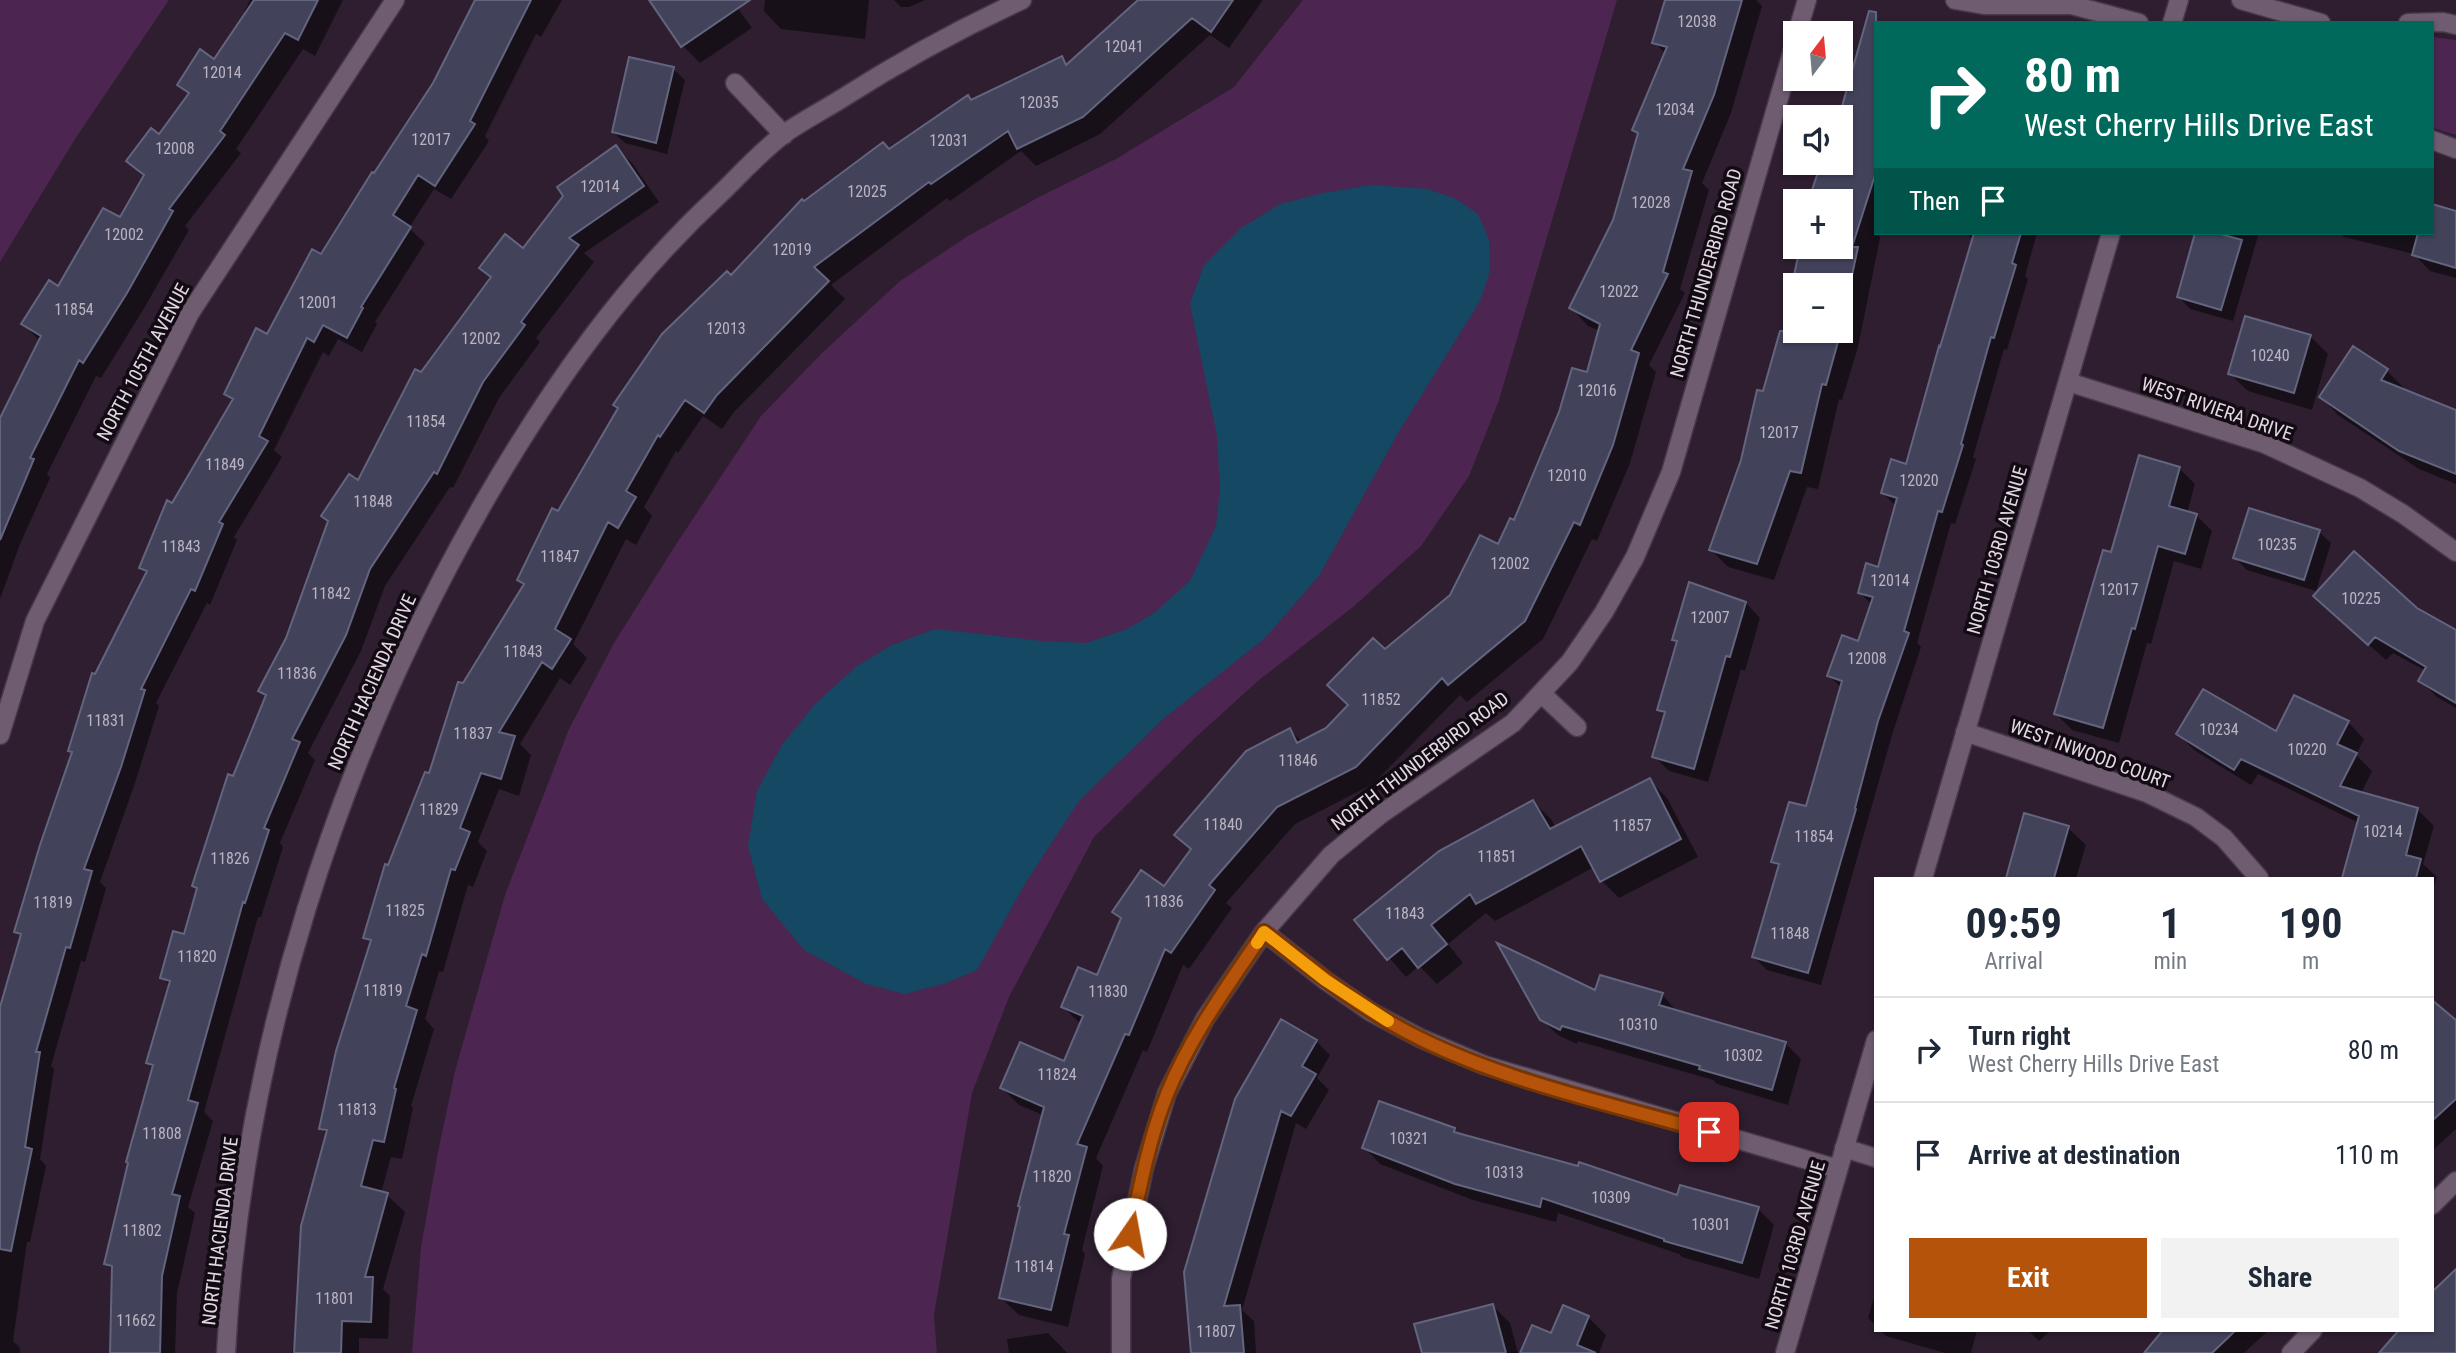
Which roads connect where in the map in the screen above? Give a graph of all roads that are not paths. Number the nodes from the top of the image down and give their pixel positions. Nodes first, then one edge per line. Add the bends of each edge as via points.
1 (395, 0) edge
2 (1022, 0) edge
3 (1807, 0) edge
4 (1955, 0) edge
5 (2179, 0) edge
6 (2241, 0) edge
7 (1801, 21) edge
8 (2132, 21) edge
9 (2173, 21) edge
10 (2314, 21) edge
11 (2434, 22) edge
12 (2456, 25) edge
13 (735, 83) dead end
14 (1783, 84) edge
15 (784, 135) junction
16 (2434, 141) edge
17 (2456, 149) edge
18 (2110, 235) edge
19 (2068, 382) junction
20 (2456, 552) edge
21 (1541, 693) junction
22 (1577, 727) dead end
23 (1965, 732) junction
24 (0, 735) edge
25 (1923, 877) edge
26 (2259, 877) edge
27 (1264, 932) junction
28 (1874, 1047) edge
29 (1844, 1148) junction
30 (1874, 1157) edge
31 (1838, 1169) junction
32 (2456, 1181) edge
33 (2434, 1203) edge
34 (2311, 1332) edge
35 (226, 1353) edge
36 (1121, 1353) edge
37 (1785, 1353) edge
38 (2291, 1353) edge

1 - 24 street, NORTH 105TH AVENUE via 190,313 35,621
2 - 15 street, NORTH HACIENDA DRIVE via 901,61
3 - 7 street
4 - 8 street via 1984,5 2072,5
5 - 9 street
6 - 10 street
11 - 12 street
13 - 15 street
14 - 21 street, NORTH THUNDERBIRD ROAD via 1671,472 1635,557 1604,612 1570,662
15 - 35 street, NORTH HACIENDA DRIVE via 688,223 647,268 601,322 540,408 461,541 381,706 339,811 278,1013 246,1178
16 - 17 street
18 - 19 street, NORTH 103RD AVENUE
19 - 20 street, WEST RIVIERA DRIVE via 2265,444 2360,488
19 - 23 street, NORTH 103RD AVENUE
21 - 22 street
21 - 27 street, NORTH THUNDERBIRD ROAD via 1513,723 1381,814 1331,855
23 - 25 street, NORTH 103RD AVENUE
23 - 26 street, WEST INWOOD COURT via 2147,793 2196,817 2224,838
27 - 31 street via 1371,1012 1483,1065
27 - 36 street, NORTH THUNDERBIRD ROAD via 1205,1019 1167,1093 1144,1168 1121,1279
28 - 29 street, NORTH 103RD AVENUE
29 - 30 street, NORTH 103RD AVENUE
29 - 31 street, NORTH 103RD AVENUE
31 - 37 street, NORTH 103RD AVENUE
32 - 33 street
34 - 38 street

